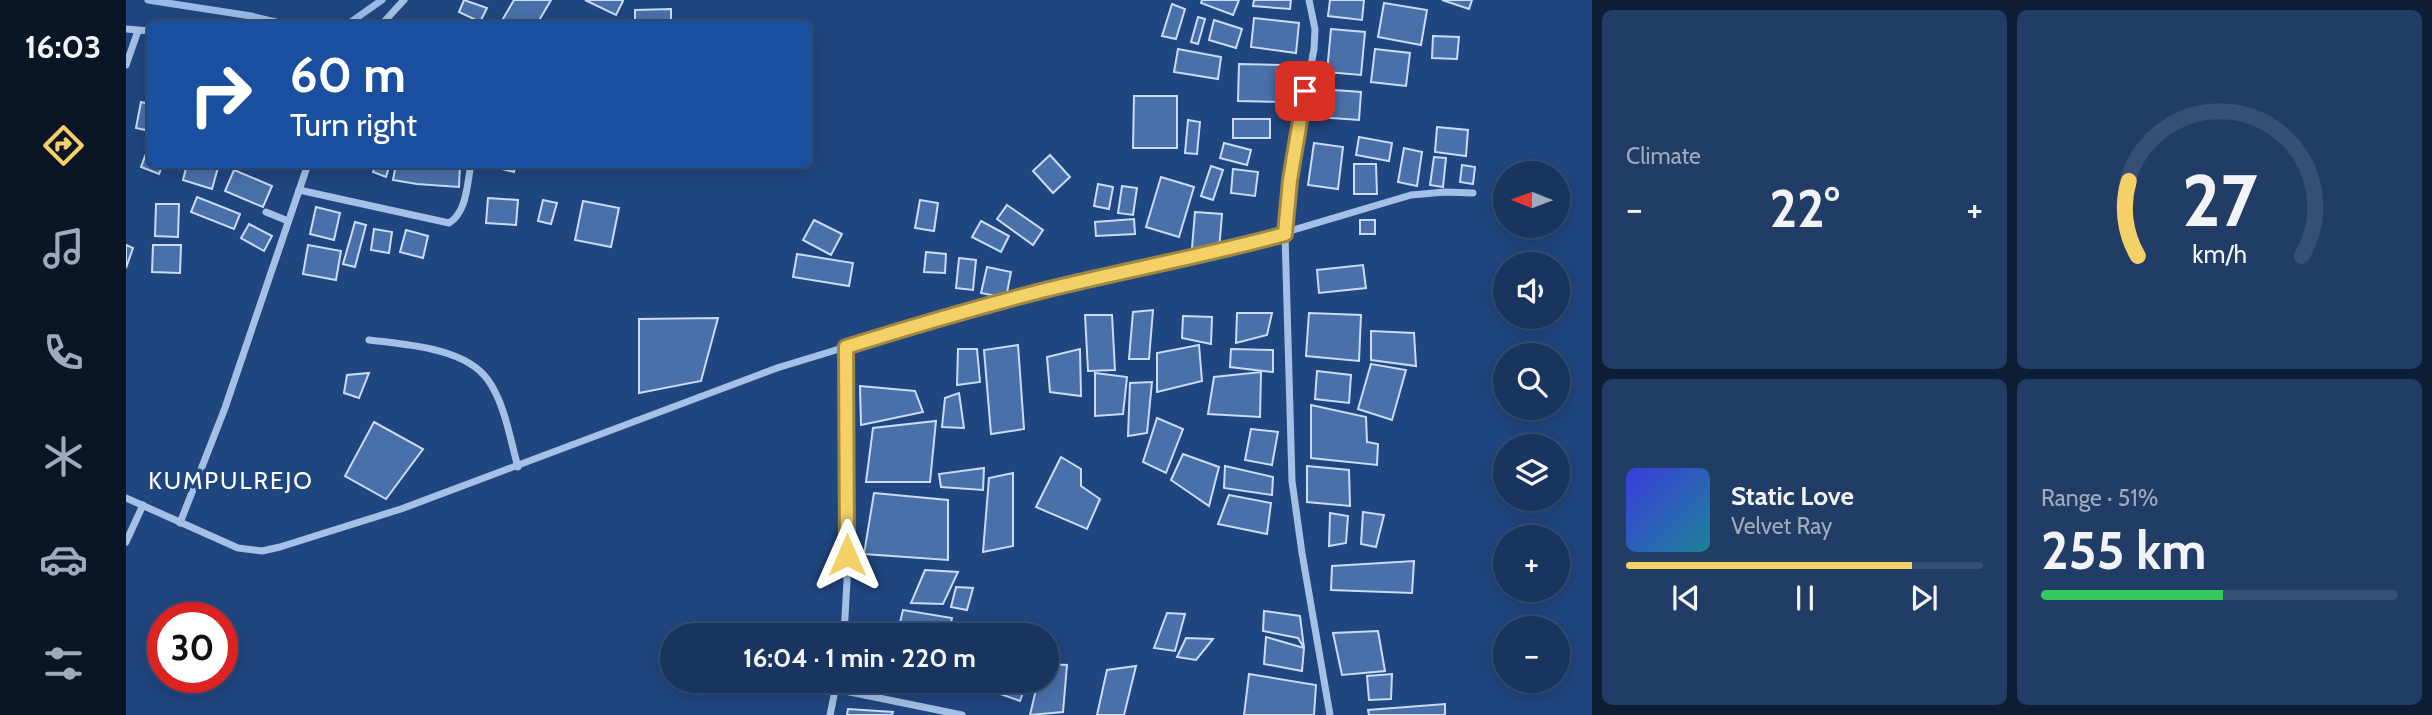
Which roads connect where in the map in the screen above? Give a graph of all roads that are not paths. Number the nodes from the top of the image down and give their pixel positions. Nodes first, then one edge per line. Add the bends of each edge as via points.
1 (404, 0) edge
2 (1309, 0) edge
3 (385, 21) edge
4 (126, 29) edge
5 (138, 31) junction
6 (147, 31) edge
7 (126, 65) edge
8 (307, 168) edge
9 (470, 168) edge
10 (299, 190) junction
11 (1473, 193) dead end
12 (265, 212) dead end
13 (288, 220) junction
14 (1285, 234) junction
15 (369, 340) dead end
16 (846, 347) junction
17 (518, 467) junction
18 (126, 498) edge
19 (143, 505) junction
20 (180, 523) junction
21 (126, 542) edge
22 (845, 623) edge
23 (834, 693) edge
24 (870, 693) edge
25 (830, 715) edge
26 (962, 715) edge
27 (1330, 715) edge

1 - 3 street
2 - 14 street via 1314,49 1292,166
4 - 5 street
5 - 6 street
5 - 7 street
8 - 10 street
9 - 10 street via 462,209 449,223
10 - 13 street
11 - 14 street via 1410,195
12 - 13 street
13 - 20 street via 225,408
14 - 16 street via 954,314
14 - 27 street via 1292,481
15 - 17 street via 406,344 473,363 498,399
16 - 17 street via 693,398
16 - 22 street
17 - 20 street via 262,551 238,548
18 - 19 street
19 - 20 street
19 - 21 street
23 - 25 street
24 - 26 street

